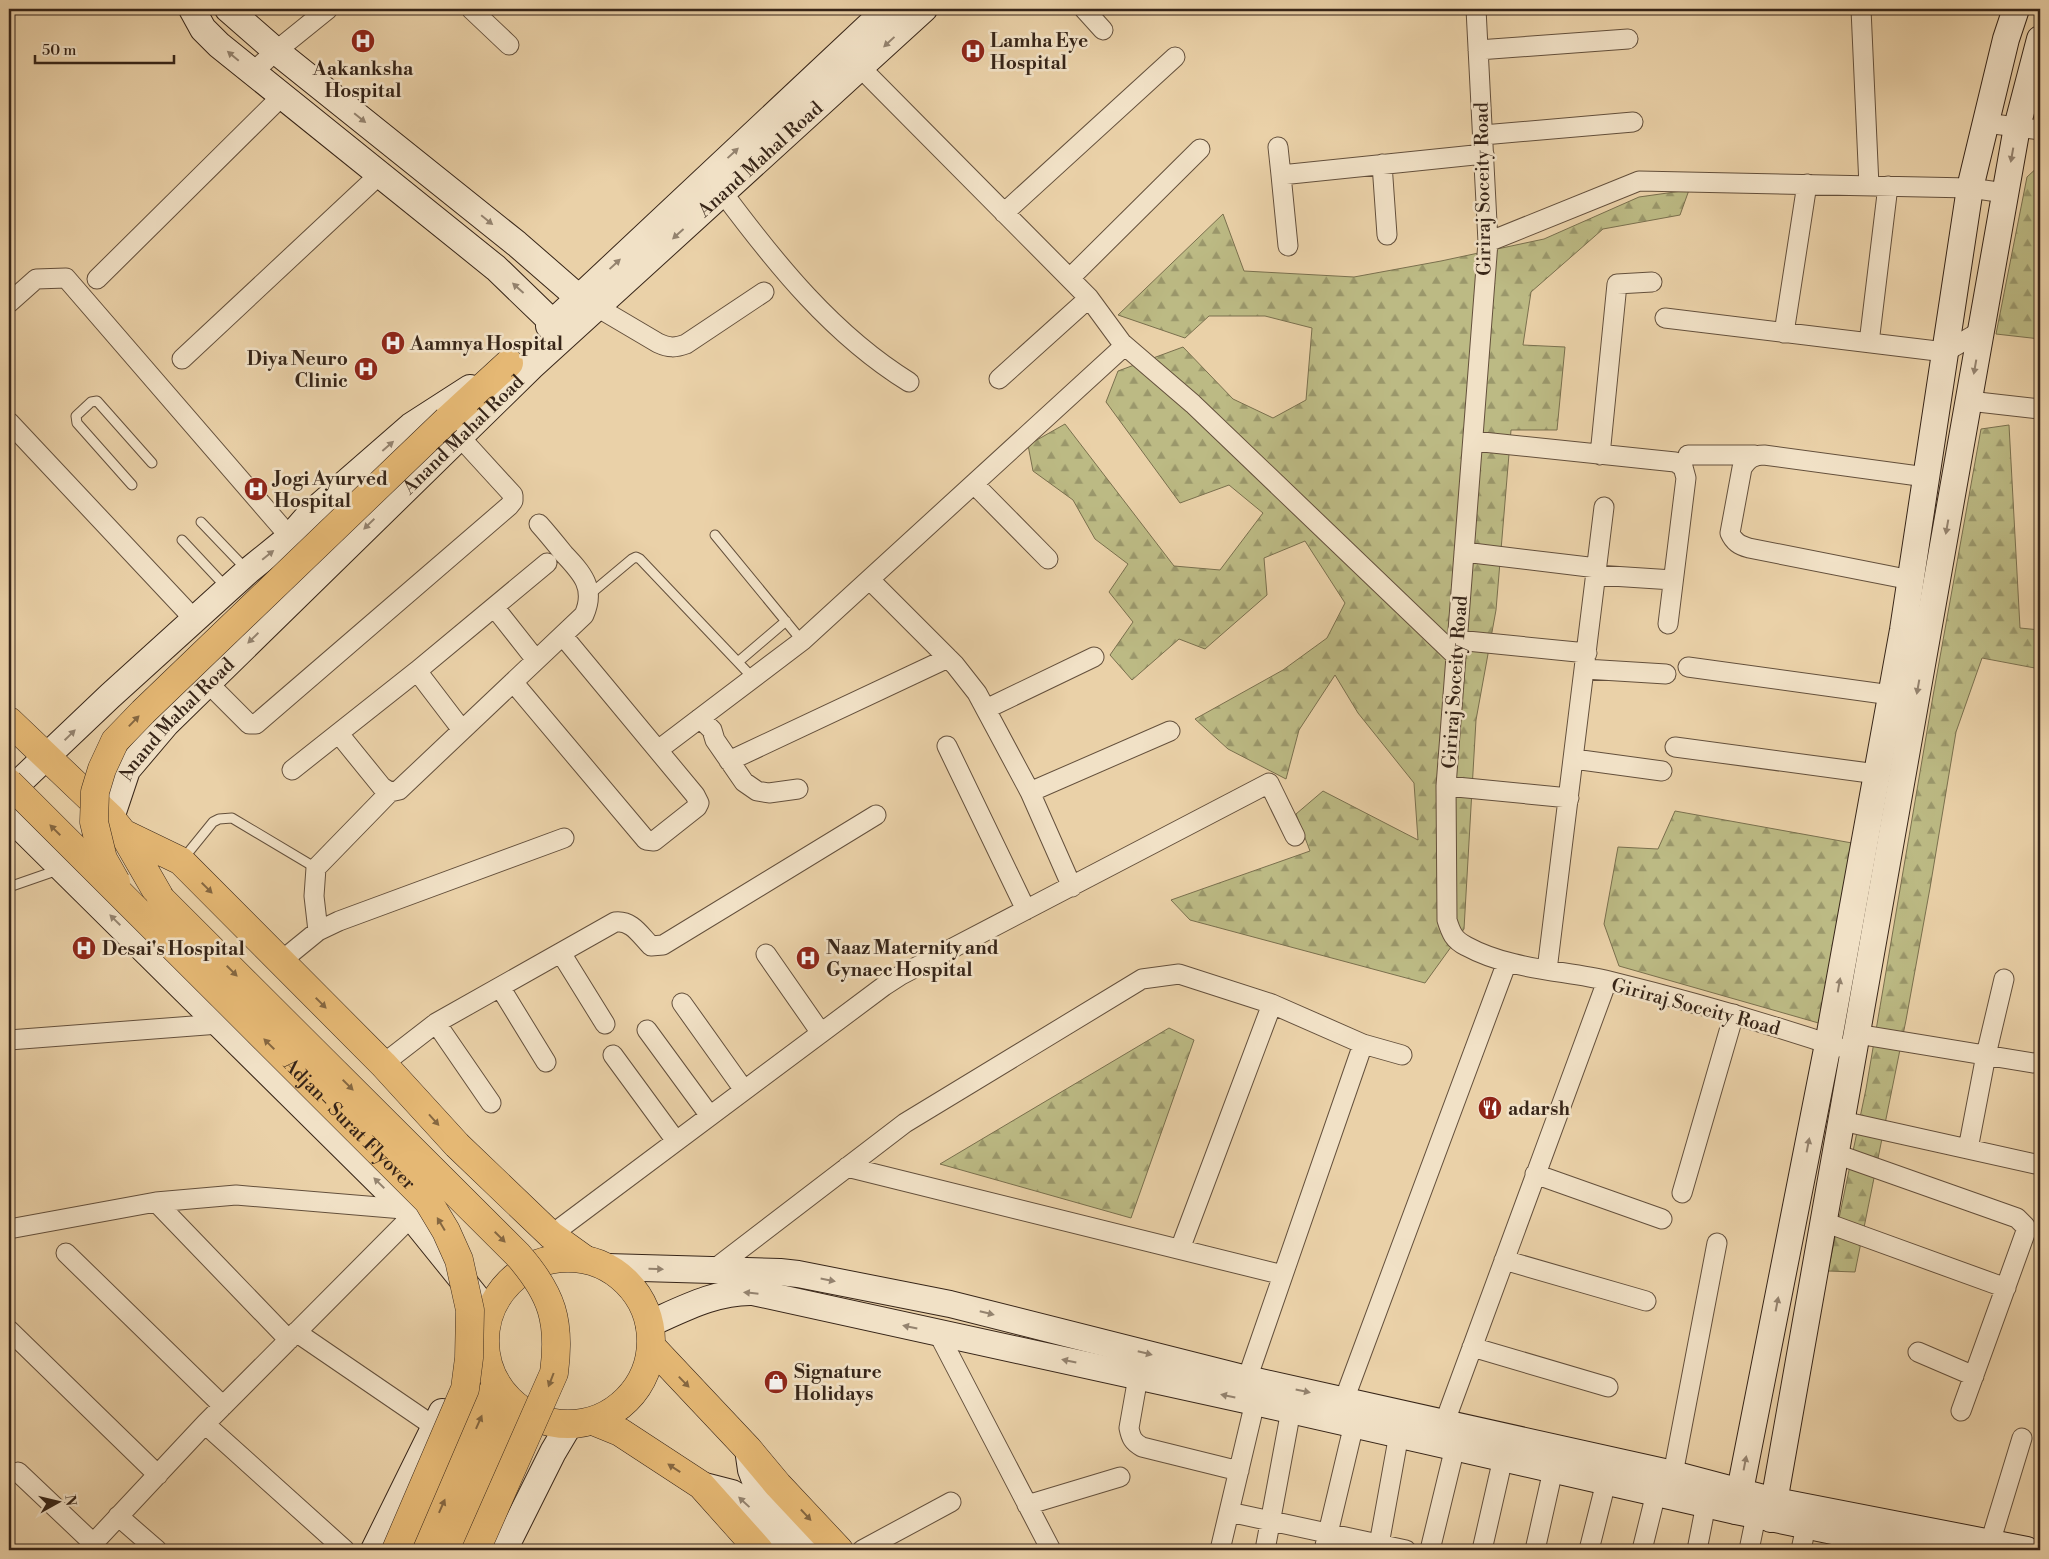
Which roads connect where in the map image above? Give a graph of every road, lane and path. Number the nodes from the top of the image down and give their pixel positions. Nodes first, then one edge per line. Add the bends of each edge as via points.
1 (192, 9) edge
2 (228, 9) edge
3 (328, 9) edge
4 (471, 9) edge
5 (887, 9) edge
6 (924, 9) edge
7 (1084, 9) edge
8 (1476, 9) edge
9 (1861, 9) edge
10 (2016, 9) edge
11 (1103, 30) dead end
12 (1628, 39) dead end
13 (2040, 40) edge
14 (509, 45) dead end
15 (276, 50) junction
16 (1478, 50) junction
17 (1175, 57) dead end
18 (852, 59) junction
19 (253, 72) junction
20 (282, 96) junction
21 (1633, 122) dead end
22 (1986, 123) junction
23 (2029, 129) edge
24 (1482, 135) junction
25 (1278, 147) dead end
26 (1200, 149) dead end
27 (1484, 154) junction
28 (1382, 164) junction
29 (379, 175) junction
30 (1281, 175) junction
31 (1807, 184) junction
32 (1869, 186) junction
33 (1888, 186) junction
34 (1970, 188) junction
35 (723, 193) junction
36 (2005, 193) junction
37 (1004, 213) junction
38 (1387, 235) dead end
39 (1488, 242) junction
40 (1288, 246) dead end
41 (1070, 278) junction
42 (97, 279) dead end
43 (1652, 282) dead end
44 (764, 292) dead end
45 (1089, 298) junction
46 (9, 303) edge
47 (575, 308) junction
48 (1665, 318) dead end
49 (1981, 331) junction
50 (1784, 333) junction
51 (1869, 343) junction
52 (1122, 344) junction
53 (1945, 352) junction
54 (182, 359) dead end
55 (509, 363) junction
56 (998, 379) dead end
57 (909, 382) dead end
58 (1969, 401) junction
59 (2040, 409) edge
60 (9, 422) edge
61 (453, 428) junction
62 (1472, 441) junction
63 (1600, 455) junction
64 (1688, 455) dead end
65 (1755, 455) junction
66 (152, 464) dead end
67 (1926, 477) junction
68 (974, 484) junction
69 (132, 485) dead end
70 (1604, 508) dead end
71 (201, 522) dead end
72 (539, 524) dead end
73 (715, 535) dead end
74 (290, 537) junction
75 (182, 540) dead end
76 (1464, 552) junction
77 (1048, 559) dead end
78 (547, 563) dead end
79 (248, 571) junction
80 (1597, 571) junction
81 (870, 580) junction
82 (1674, 580) junction
83 (1911, 580) junction
84 (228, 590) junction
85 (590, 594) junction
86 (495, 608) junction
87 (195, 620) junction
88 (786, 621) junction
89 (1668, 624) dead end
90 (563, 636) junction
91 (802, 641) junction
92 (1457, 648) junction
93 (1094, 657) dead end
94 (948, 658) junction
95 (536, 660) junction
96 (1586, 661) junction
97 (738, 662) junction
98 (1688, 667) dead end
99 (417, 671) junction
100 (1666, 674) dead end
101 (753, 678) junction
102 (513, 682) junction
103 (208, 683) junction
104 (1891, 694) junction
105 (986, 709) junction
106 (700, 718) junction
107 (9, 721) edge
108 (462, 730) junction
109 (1170, 731) dead end
110 (339, 734) junction
111 (947, 746) dead end
112 (1675, 747) dead end
113 (658, 750) junction
114 (47, 758) junction
115 (1574, 759) junction
116 (730, 761) junction
117 (292, 770) dead end
118 (1662, 771) dead end
119 (1877, 774) junction
120 (9, 783) edge
121 (1446, 786) junction
122 (798, 789) dead end
123 (9, 792) edge
124 (390, 792) junction
125 (1030, 792) junction
126 (1570, 798) junction
127 (876, 815) dead end
128 (9, 816) edge
129 (117, 825) junction
130 (1295, 836) dead end
131 (564, 838) dead end
132 (181, 861) junction
133 (316, 868) junction
134 (67, 872) junction
135 (9, 887) edge
136 (1072, 887) junction
137 (131, 906) junction
138 (1026, 910) junction
139 (318, 931) junction
140 (561, 952) junction
141 (766, 954) dead end
142 (280, 962) junction
143 (1507, 962) junction
144 (1547, 970) junction
145 (2004, 979) dead end
146 (1607, 981) junction
147 (500, 987) junction
148 (682, 1003) dead end
149 (1272, 1004) junction
150 (1734, 1014) junction
151 (436, 1023) junction
152 (219, 1024) junction
153 (605, 1024) dead end
154 (647, 1030) dead end
155 (821, 1033) junction
156 (9, 1040) edge
157 (1856, 1043) junction
158 (1364, 1044) junction
159 (1828, 1044) junction
160 (613, 1055) dead end
161 (1402, 1055) dead end
162 (1986, 1055) junction
163 (546, 1062) dead end
164 (383, 1064) junction
165 (2040, 1064) edge
166 (744, 1090) junction
167 (491, 1103) dead end
168 (710, 1116) junction
169 (1842, 1121) junction
170 (676, 1141) junction
171 (1968, 1149) junction
172 (1836, 1154) junction
173 (2040, 1165) edge
174 (847, 1167) junction
175 (1535, 1174) junction
176 (1682, 1193) dead end
177 (156, 1202) junction
178 (407, 1213) junction
179 (1662, 1219) dead end
180 (1824, 1222) junction
181 (9, 1229) edge
182 (551, 1234) junction
183 (1717, 1243) dead end
184 (1180, 1249) junction
185 (66, 1253) dead end
186 (1504, 1260) junction
187 (595, 1263) junction
188 (713, 1270) junction
189 (1283, 1275) junction
190 (2006, 1288) junction
191 (1646, 1301) dead end
192 (489, 1313) junction
193 (9, 1330) edge
194 (938, 1333) junction
195 (650, 1335) junction
196 (293, 1336) junction
197 (484, 1340) junction
198 (1472, 1347) junction
199 (1918, 1352) dead end
200 (1138, 1376) junction
201 (1974, 1376) junction
202 (496, 1384) junction
203 (1608, 1387) dead end
204 (1251, 1390) junction
205 (1344, 1400) junction
206 (514, 1405) junction
207 (222, 1406) junction
208 (1291, 1410) junction
209 (1961, 1411) dead end
210 (581, 1423) junction
211 (205, 1424) junction
212 (1354, 1424) junction
213 (1444, 1424) junction
214 (435, 1427) junction
215 (1399, 1434) junction
216 (2022, 1438) dead end
217 (1455, 1447) junction
218 (748, 1449) junction
219 (1502, 1458) junction
220 (473, 1465) junction
221 (1553, 1470) junction
222 (1239, 1471) junction
223 (18, 1472) dead end
224 (158, 1474) junction
225 (1120, 1478) dead end
226 (1606, 1482) junction
227 (1664, 1484) junction
228 (701, 1486) junction
229 (951, 1502) dead end
230 (1706, 1504) junction
231 (1027, 1505) junction
232 (1756, 1508) junction
233 (1229, 1512) junction
234 (118, 1516) junction
235 (1270, 1521) junction
236 (1804, 1538) edge
237 (1325, 1542) edge
238 (1856, 1543) edge
239 (1990, 1543) junction
240 (90, 1547) edge
241 (1378, 1547) edge
242 (1913, 1549) edge
243 (157, 1550) edge
244 (345, 1550) edge
245 (374, 1550) edge
246 (396, 1550) edge
247 (422, 1550) edge
248 (448, 1550) edge
249 (476, 1550) edge
250 (504, 1550) edge
251 (759, 1550) edge
252 (789, 1550) edge
253 (812, 1550) edge
254 (839, 1550) edge
255 (862, 1550) edge
256 (1051, 1550) edge
257 (1220, 1550) edge
258 (1265, 1550) edge
259 (1406, 1550) edge
260 (1430, 1550) edge
261 (1482, 1550) edge
262 (1535, 1550) edge
263 (1589, 1550) edge
264 (1642, 1550) edge
265 (1696, 1550) edge
266 (1749, 1550) edge
267 (2027, 1550) edge

19 -> 1 street via 203,28
2 - 15 street
3 - 15 street
4 - 14 street
5 - 18 street, Anand Mahal Road
6 -> 18 street, Anand Mahal Road
7 - 11 street
8 - 16 street, Giriraj Soceity Road
9 - 32 street
10 - 22 street
12 - 16 street
13 - 23 street
15 - 19 street
15 -> 47 street via 517,244
16 - 24 street, Giriraj Soceity Road
17 - 37 street
18 - 35 street, Anand Mahal Road
18 - 37 street
47 -> 18 street, Anand Mahal Road
19 - 20 street
20 - 29 street
20 - 42 street
21 - 24 street
22 - 23 street
22 - 34 street
23 -> 36 street
24 - 27 street, Giriraj Soceity Road
25 - 30 street
26 - 41 street
27 - 28 street
27 - 39 street, Giriraj Soceity Road
28 - 30 street
28 - 38 street
47 -> 29 street via 496,268
29 - 54 street
30 - 40 street
31 - 32 street
31 - 39 street via 1639,181
31 - 50 street
32 - 33 street
33 - 34 street
33 - 51 street
34 - 36 street
34 - 53 street
35 -> 47 street, Anand Mahal Road
35 - 57 street via 797,287 861,348
36 - 49 street
37 - 41 street
39 - 62 street, Giriraj Soceity Road
41 - 45 street
43 - 63 street via 1617,284
44 - 47 street via 686,344 668,348
45 - 52 street
45 - 56 street
46 - 74 street via 36,279 66,278
47 - 55 street, Anand Mahal Road
47 - 61 street, Anand Mahal Road via 531,367
48 - 50 street
49 - 53 street
49 -> 58 street
50 - 51 street
51 - 53 street
52 - 68 street via 1121,349
52 - 92 street via 1193,404
53 - 67 street
55 - 61 main road
74 -> 55 street, Anand Mahal Road via 310,514 411,426
58 - 59 street
58 -> 157 street
60 - 87 street
61 -> 103 street, Anand Mahal Road
61 - 103 street via 513,495 510,506 256,724 249,724
137 -> 61 main road, bridge via 103,859 94,822 95,792 115,741
62 - 63 street
62 - 76 street, Giriraj Soceity Road
63 - 82 street via 1675,462 1683,467 1686,478
64 - 65 street
65 - 67 street
65 - 83 street via 1742,468 1730,533 1733,541 1749,548
66 - 69 lane via 98,401 91,402 76,416 77,423
67 - 83 street
68 - 77 street
68 - 81 street
70 - 80 street
71 - 79 lane
72 - 85 street via 579,570
73 - 88 lane
79 -> 74 street, Anand Mahal Road
75 - 84 lane
76 - 80 street
76 - 92 street, Giriraj Soceity Road
78 - 86 street
79 - 84 street, Anand Mahal Road
80 - 82 street
80 - 96 street
81 - 91 street
81 - 94 street
82 - 89 street
83 - 104 street
84 - 87 street, Anand Mahal Road
85 - 90 street via 584,615
85 - 97 lane via 636,557
86 - 95 street
86 - 99 street
114 -> 87 street, Anand Mahal Road
88 - 91 lane
88 - 97 lane
90 - 95 street
90 - 113 street
91 - 101 street
92 - 96 street
92 - 121 street, Giriraj Soceity Road
93 - 105 street
94 - 105 street
94 - 116 street
95 - 102 street
96 - 100 street
96 - 115 street
97 - 101 lane
98 - 104 street
99 - 108 street
99 - 110 street
101 - 106 street
102 - 108 street
102 - 113 street via 649,842 698,804 695,795
103 - 129 street, Anand Mahal Road via 126,770
104 - 119 street
105 - 125 street
106 - 113 street
106 - 116 street via 712,730
107 - 114 main road
108 - 124 street via 399,790
109 - 125 street
110 - 117 street
110 - 124 street via 382,787
111 - 138 street
112 - 119 street
114 - 123 street, Anand Mahal Road
114 - 129 main road
115 - 118 street
115 - 126 street
116 - 122 street via 744,782 757,791 769,793
159 -> 119 street
137 -> 120 main road, Adjan- Surat Flyover, bridge
121 - 126 street
121 - 143 street, Giriraj Soceity Road via 1447,920 1452,936 1466,946
124 - 133 street
125 - 136 street
126 - 144 street
127 - 140 street via 663,945 651,946 624,921 615,922
128 - 134 street
129 - 132 main road
129 - 134 street, Anand Mahal Road
129 -> 249 main road, Adjan- Surat Flyover, bridge via 161,899 518,1255 544,1288 554,1314 557,1348 554,1373
130 - 136 street via 1269,783
131 - 139 street
132 - 133 lane via 213,822 232,818
132 -> 142 main road
133 - 139 street via 314,896
134 - 135 lane
152 -> 134 street
136 - 138 street
246 -> 137 main road, Adjan- Surat Flyover, bridge via 465,1389 470,1310 459,1260 428,1201
138 - 155 street via 892,980
139 - 142 street
140 - 147 street
140 - 153 street
141 - 155 street
142 -> 164 main road
143 - 144 street, Giriraj Soceity Road
143 - 205 street
144 - 146 street, Giriraj Soceity Road
145 - 162 street
146 - 150 street, Giriraj Soceity Road
146 - 175 street
147 - 151 street
147 - 163 street
148 - 166 street
149 - 158 street
149 - 174 street via 1179,974 1142,979 905,1123
149 - 184 street
150 - 159 street, Giriraj Soceity Road
150 - 176 street
151 - 164 street
151 - 167 street
152 - 156 street
178 -> 152 street
154 - 168 street
155 - 166 street
157 - 159 street, Giriraj Soceity Road
157 - 162 street, Giriraj Soceity Road
157 - 169 street
158 - 161 street
158 - 189 street
232 -> 159 street
160 - 170 street
162 - 165 street, Giriraj Soceity Road
162 - 171 street
164 -> 182 main road via 456,1145
166 - 168 street
168 - 170 street
169 - 171 street
169 - 172 street
170 - 182 street
171 - 173 street
172 - 180 street
172 - 190 street via 2017,1218 2026,1231
174 - 184 street
174 - 188 street
175 - 179 street
175 - 186 street
177 - 178 street via 236,1195
177 - 181 street
177 - 196 street
178 - 192 street
178 - 196 street
180 - 190 street
180 - 232 street
182 - 187 main road
183 - 227 street
184 - 189 street
185 - 207 street
186 - 191 street
186 - 198 street
187 -> 188 street
187 - 192 main road via 558,1257 535,1264 514,1276 498,1295
187 - 195 main road via 626,1282 641,1301
188 -> 204 street via 789,1273 950,1304
189 - 204 street
190 - 201 street
192 - 197 main road
193 - 224 street
194 -> 195 street via 753,1292 736,1292 701,1302
200 -> 194 street
194 - 231 street
195 - 210 main road via 646,1371 633,1393 616,1410
195 -> 218 main road
196 - 207 street
196 - 214 street
197 - 202 main road via 487,1362
197 - 214 street
198 - 203 street
198 - 213 street
199 - 201 street
204 -> 200 street
200 - 222 street via 1129,1428 1134,1442 1142,1447
201 - 209 street
202 - 206 main road
220 -> 202 main road
204 -> 205 street
204 - 208 street
204 - 222 street
205 - 213 street
206 - 210 main road via 549,1423
206 - 220 main road
207 - 211 street
208 - 212 street
208 - 235 street
228 -> 210 main road via 620,1432
210 - 250 street via 553,1452
211 - 224 street
211 - 244 street
212 - 215 street
212 - 237 street
213 - 227 street
214 - 245 street
215 - 217 street
215 - 241 street
216 - 239 street
217 - 219 street
217 - 260 street
218 - 253 street via 756,1483
218 -> 254 main road
219 - 221 street
219 - 261 street
247 -> 220 main road
220 - 248 main road
221 - 226 street
221 - 262 street
222 - 233 street
223 - 240 street
224 - 234 street
225 - 231 street
226 - 227 street
226 - 263 street
227 - 230 street
227 - 232 street
227 - 264 street
228 - 251 main road
252 -> 228 street via 744,1500 732,1493
229 - 255 street
230 - 232 street
230 - 265 street
231 - 256 street
232 - 236 street
232 - 239 street
232 - 266 street
233 - 235 street
233 - 257 street
234 - 240 street
234 - 243 street
235 - 237 street
235 - 258 street
236 - 238 street
237 - 241 street
238 - 242 street
239 - 267 street
241 - 259 street

